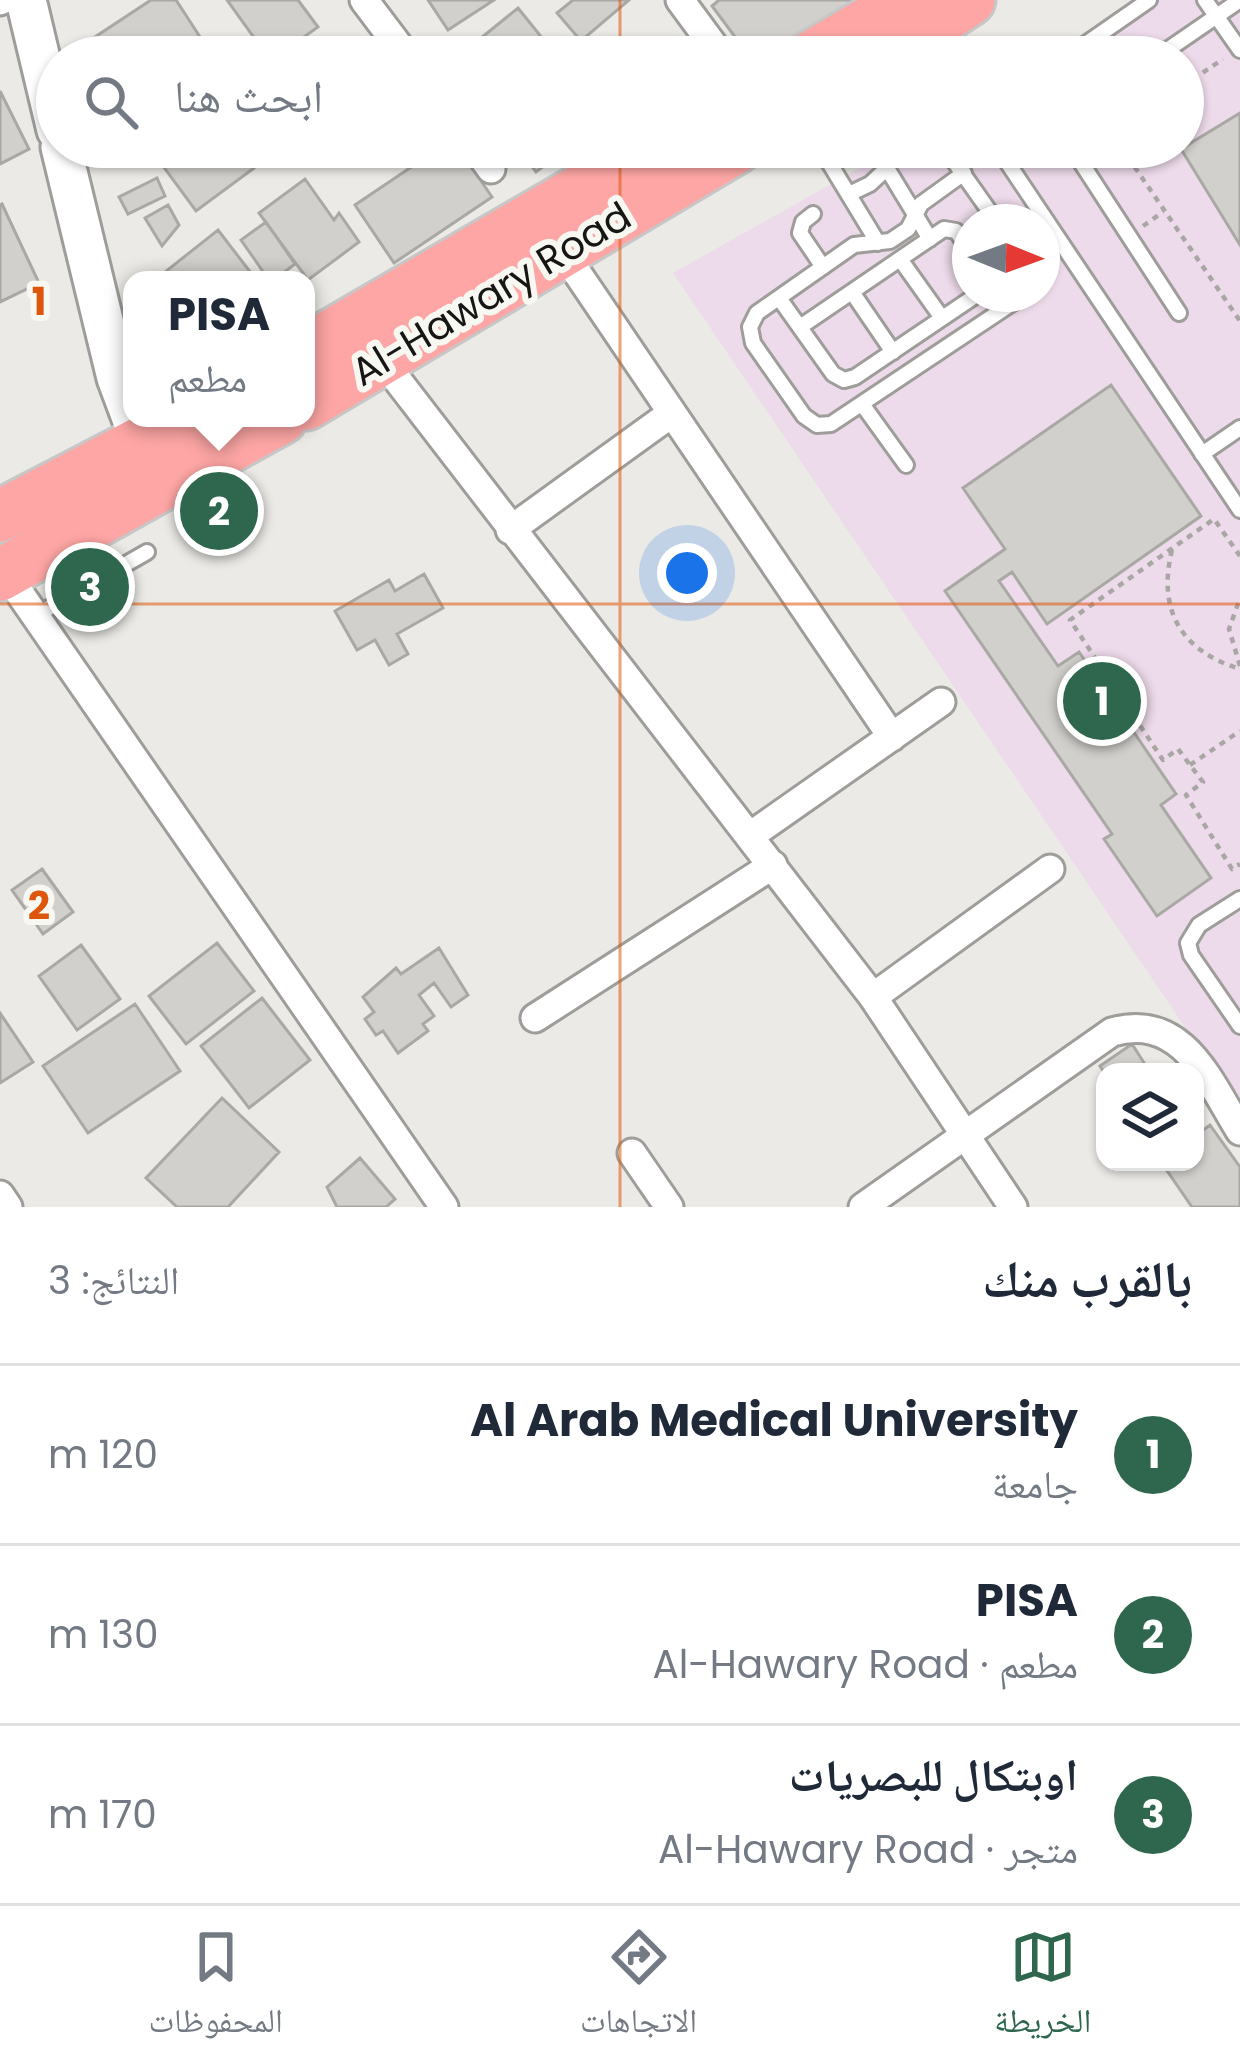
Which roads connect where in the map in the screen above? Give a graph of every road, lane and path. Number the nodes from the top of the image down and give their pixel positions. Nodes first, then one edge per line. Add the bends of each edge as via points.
1 (26, 0) edge
2 (364, 0) edge
3 (680, 0) edge
4 (969, 0) edge
5 (1149, 0) edge
6 (1204, 0) edge
7 (1240, 0) edge
8 (1216, 16) junction
9 (911, 33) edge
10 (391, 36) edge
11 (706, 36) edge
12 (1097, 36) edge
13 (1187, 36) edge
14 (36, 42) edge
15 (1232, 54) edge
16 (1204, 72) edge
17 (66, 168) edge
18 (620, 168) edge
19 (702, 168) edge
20 (830, 168) edge
21 (960, 168) edge
22 (1011, 168) edge
23 (1084, 168) edge
24 (1135, 168) edge
25 (885, 170) joint
26 (964, 173) junction
27 (849, 194) junction
28 (985, 204) edge
29 (1165, 211) junction
30 (813, 214) dead end
31 (916, 217) junction
32 (952, 230) edge
33 (1128, 236) junction
34 (930, 239) junction
35 (878, 243) junction
36 (563, 252) junction
37 (900, 259) junction
38 (824, 267) junction
39 (851, 292) junction
40 (779, 298) junction
41 (952, 311) edge
42 (999, 312) edge
43 (1179, 314) dead end
44 (942, 318) junction
45 (1240, 321) edge
46 (800, 326) junction
47 (315, 345) edge
48 (893, 352) junction
49 (382, 360) junction
50 (123, 398) edge
51 (315, 399) edge
52 (862, 404) junction
53 (672, 413) junction
54 (135, 427) edge
55 (173, 427) edge
56 (265, 427) edge
57 (1240, 428) edge
58 (142, 445) junction
59 (1202, 454) junction
60 (907, 465) dead end
61 (1240, 510) edge
62 (0, 516) edge
63 (510, 530) junction
64 (1172, 548) junction
65 (147, 552) dead end
66 (1240, 556) edge
67 (3, 574) edge
68 (1240, 598) edge
69 (35, 616) junction
70 (1240, 668) edge
71 (941, 702) dead end
72 (1240, 731) edge
73 (892, 737) junction
74 (1190, 765) junction
75 (750, 836) junction
76 (1240, 864) edge
77 (773, 865) junction
78 (1050, 869) dead end
79 (1237, 907) edge
80 (873, 998) junction
81 (535, 1018) dead end
82 (1240, 1026) edge
83 (1240, 1131) edge
84 (968, 1137) junction
85 (632, 1153) dead end
86 (0, 1196) edge
87 (8, 1207) edge
88 (445, 1207) edge
89 (669, 1207) edge
90 (863, 1207) edge
91 (1013, 1207) edge

1 - 14 main road
2 - 10 street
3 - 11 street
4 - 9 highway
5 - 12 lane
6 - 8 lane
7 - 8 lane
8 - 13 lane
8 - 15 lane
15 - 16 path
17 - 50 main road
18 - 47 highway, Al-Hawary Road
19 - 36 highway, Al-Hawary Road
20 - 27 lane
21 - 26 lane
22 - 59 lane
23 - 33 lane
24 - 29 path
25 - 27 lane
25 - 31 lane
26 - 28 lane
26 - 31 lane via 921,204
27 - 35 lane
29 - 33 path
29 - 45 path
30 - 38 lane via 800,233
31 - 34 lane
31 - 35 lane
32 - 34 lane
33 - 43 lane
34 - 37 lane
35 - 38 lane via 860,242
36 - 49 highway, Al-Hawary Road
36 - 53 street
37 - 39 lane
37 - 44 lane
38 - 40 lane
39 - 46 lane
39 - 48 lane
40 - 46 lane
40 - 52 lane via 757,314 750,335 804,416 831,424
41 - 44 lane
42 - 52 lane
44 - 48 lane
46 - 48 lane via 844,380
49 - 51 highway, Al-Hawary Road
49 - 63 street
52 - 60 lane
53 - 63 street
53 - 73 street
54 - 58 main road
55 - 58 highway
56 - 67 highway
57 - 59 lane
58 - 62 highway
59 - 61 lane
63 - 75 street
64 - 66 path via 1214,518
64 - 70 path via 1168,596 1179,627 1198,651
64 - 74 path via 1070,620 1163,760 1178,749
65 - 69 lane
67 - 69 street
68 - 70 path via 1229,629
69 - 88 street
71 - 73 street
72 - 74 path
73 - 75 street
74 - 76 path via 1203,782 1186,794 1232,869
75 - 77 street
77 - 80 street
77 - 81 street
78 - 80 street
79 - 82 lane via 1193,930 1188,943
80 - 84 street
83 - 84 street via 1195,1058 1154,1028 1134,1026 1112,1032
84 - 90 street
84 - 91 street
85 - 89 street
86 - 87 street

